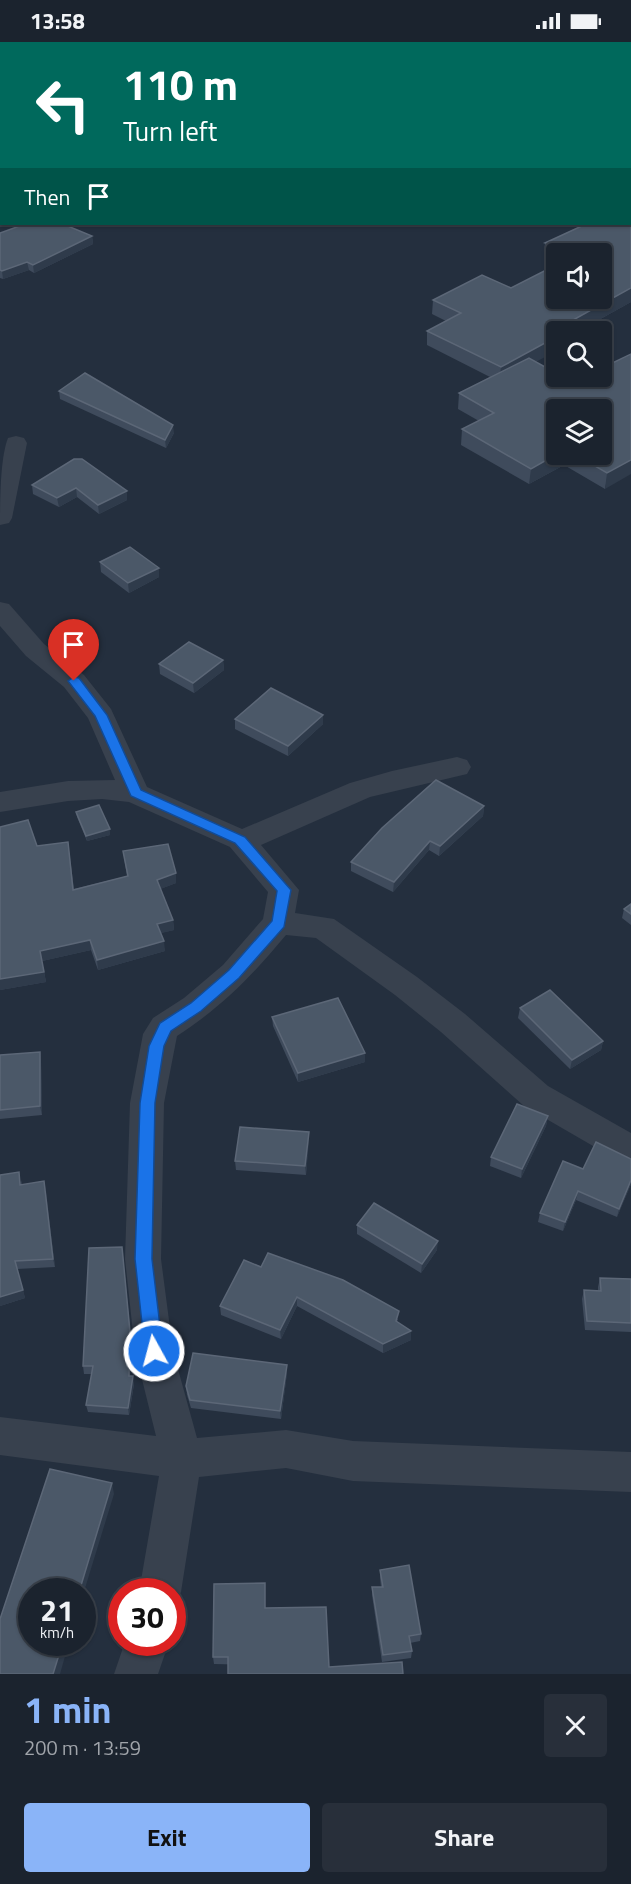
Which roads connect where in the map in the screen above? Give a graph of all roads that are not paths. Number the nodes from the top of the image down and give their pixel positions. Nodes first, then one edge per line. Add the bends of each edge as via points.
1 (16, 442) dead end
2 (0, 518) edge
3 (0, 610) edge
4 (457, 767) dead end
5 (135, 793) junction
6 (0, 802) edge
7 (240, 840) junction
8 (279, 923) junction
9 (631, 1151) edge
10 (0, 1436) edge
11 (182, 1458) junction
12 (631, 1472) edge
13 (162, 1578) edge
14 (142, 1656) edge
15 (136, 1674) edge

1 - 2 street
3 - 5 street via 34,650 74,681 101,715
4 - 7 street via 407,777 331,801 260,836
5 - 6 street via 87,789
5 - 7 street
7 - 8 street via 284,890
8 - 9 street via 323,927 453,1023 536,1096
8 - 11 street via 234,974 196,1007 165,1027 156,1046 147,1103 143,1259 154,1351
10 - 11 street
11 - 12 street via 286,1449 352,1461
11 - 13 street
14 - 15 street

